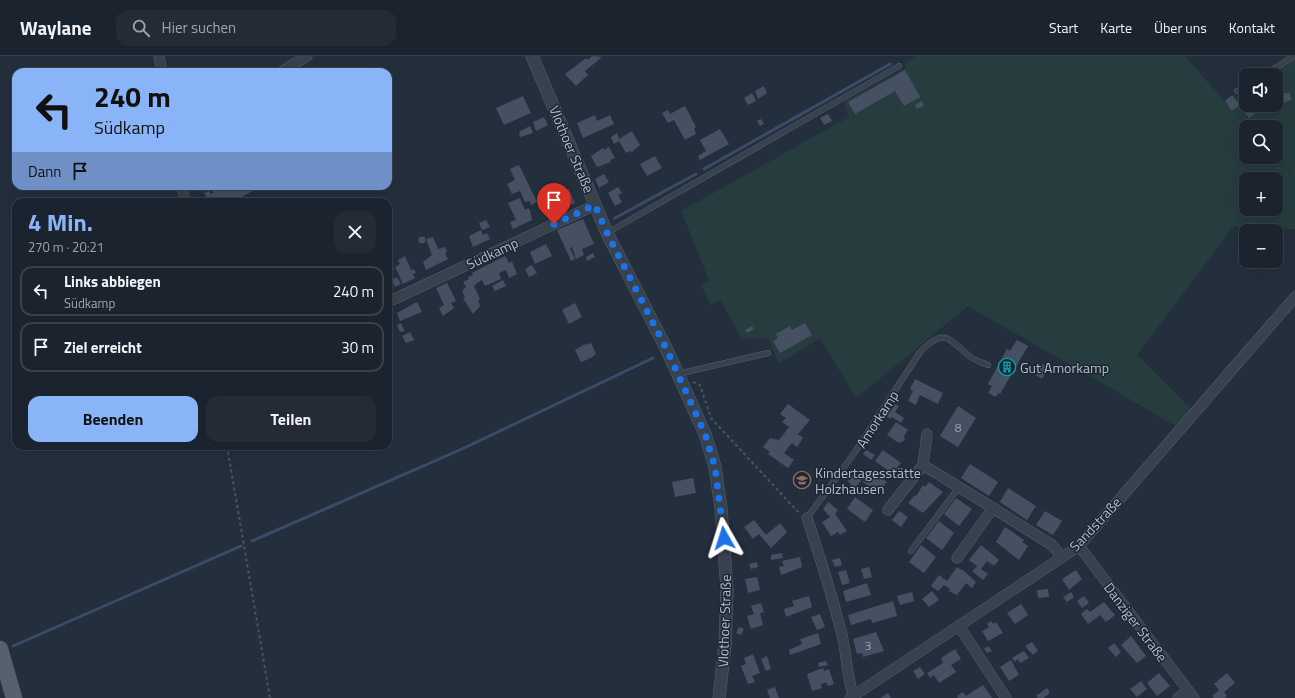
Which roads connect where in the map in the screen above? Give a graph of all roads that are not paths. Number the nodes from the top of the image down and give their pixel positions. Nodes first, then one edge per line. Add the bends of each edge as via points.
1 (159, 56) edge
2 (307, 56) edge
3 (532, 56) edge
4 (1294, 56) edge
5 (899, 66) dead end
6 (161, 68) edge
7 (288, 68) edge
8 (1275, 68) edge
9 (595, 205) junction
10 (607, 233) junction
11 (1295, 297) edge
12 (392, 300) edge
13 (768, 353) dead end
14 (988, 365) dead end
15 (679, 378) junction
16 (927, 434) dead end
17 (923, 465) junction
18 (959, 487) junction
19 (993, 508) junction
20 (888, 510) dead end
21 (807, 518) joint
22 (1079, 546) junction
23 (911, 551) dead end
24 (1062, 557) junction
25 (957, 558) dead end
26 (959, 626) junction
27 (0, 649) edge
28 (1191, 694) edge
29 (852, 697) edge
30 (14, 698) edge
31 (719, 698) edge
32 (1006, 698) edge
33 (1178, 698) edge

1 - 6 street
2 - 7 street
3 - 9 street, Vlothoer Straße
4 - 8 lane
5 - 10 lane
9 - 10 street, Vlothoer Straße
9 - 12 street, Südkamp
10 - 15 street, Vlothoer Straße
11 - 22 street, Sandstraße
13 - 15 lane
14 - 21 lane, Amorkamp via 969,356 951,339 941,337 932,340 920,352 855,452
15 - 31 street, Vlothoer Straße via 705,434 715,467 721,508 727,589 725,645
16 - 17 street
17 - 18 street
17 - 20 street
18 - 19 street
18 - 23 lane
19 - 24 street via 1052,545
19 - 25 street
21 - 29 street via 823,564 842,637
22 - 24 street, Sandstraße
22 - 28 street, Danziger Straße
24 - 26 street, Sandstraße
26 - 29 street, Sandstraße
26 - 32 street
27 - 30 main road
28 - 33 street

